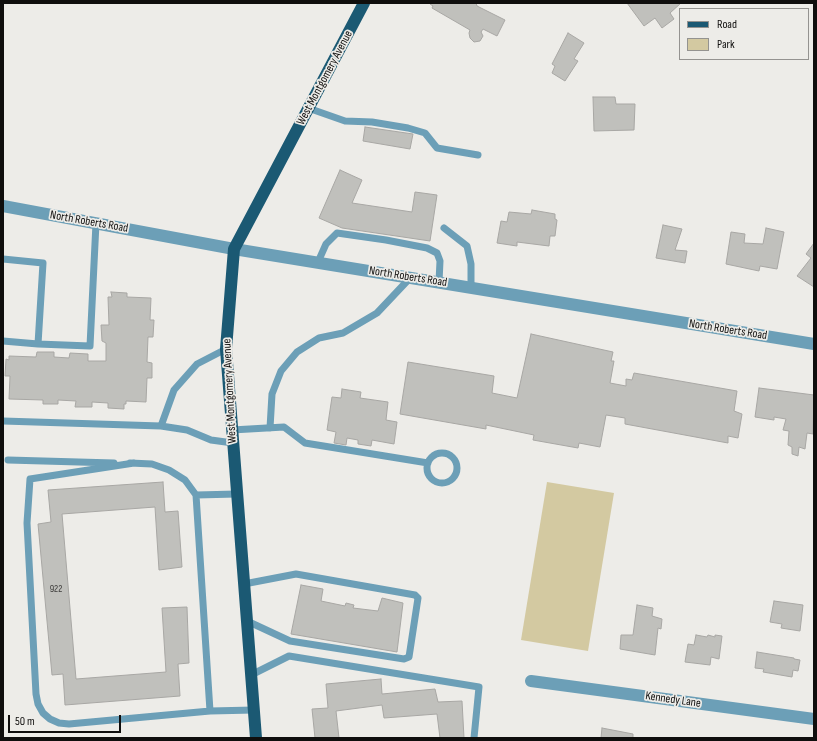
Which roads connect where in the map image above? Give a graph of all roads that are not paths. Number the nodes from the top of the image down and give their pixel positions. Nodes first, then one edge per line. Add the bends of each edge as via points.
1 (364, 3) edge
2 (308, 108) junction
3 (478, 155) dead end
4 (3, 206) edge
5 (96, 223) junction
6 (444, 228) dead end
7 (234, 249) junction
8 (3, 259) edge
9 (318, 262) junction
10 (410, 278) junction
11 (440, 282) junction
12 (471, 288) junction
13 (3, 341) edge
14 (38, 344) junction
15 (814, 344) edge
16 (226, 349) junction
17 (3, 421) edge
18 (162, 426) junction
19 (270, 428) junction
20 (232, 430) junction
21 (233, 444) junction
22 (8, 460) dead end
23 (134, 463) junction
24 (428, 463) junction
25 (237, 494) junction
26 (196, 495) junction
27 (244, 584) junction
28 (247, 622) junction
29 (251, 675) junction
30 (531, 681) dead end
31 (254, 710) junction
32 (210, 711) junction
33 (814, 719) edge
34 (256, 738) edge
35 (474, 738) edge

1 - 2 main road, West Montgomery Avenue
2 - 3 lane via 344,121 372,122 408,128 424,133 437,148
2 - 7 main road, West Montgomery Avenue
4 - 5 street, North Roberts Road
5 - 7 street, North Roberts Road
5 - 14 lane via 90,346
6 - 12 lane via 467,246 471,264
7 - 9 street, North Roberts Road
7 - 16 main road, West Montgomery Avenue
8 - 14 lane via 43,263
9 - 10 street, North Roberts Road
9 - 11 lane via 326,244 337,232 386,240 427,248 437,253 440,261
10 - 11 street, North Roberts Road
10 - 19 lane via 377,313 343,333 319,338 297,352 281,371 272,394
11 - 12 street, North Roberts Road
12 - 15 street, North Roberts Road
13 - 14 lane
16 - 18 lane via 197,364 174,390
16 - 20 main road, West Montgomery Avenue
17 - 18 lane
18 - 21 lane via 187,430 211,440
19 - 20 lane
19 - 24 lane via 284,427 305,444
20 - 21 main road, West Montgomery Avenue
21 - 25 main road, West Montgomery Avenue
22 - 23 lane
23 - 26 lane via 152,464 170,470 184,480
23 - 32 lane via 30,479 28,523 38,704 50,719 70,724
24 - 24 lane via 429,474 437,482 448,481 456,473 455,462 447,454 435,455
25 - 26 lane
25 - 27 main road, West Montgomery Avenue
26 - 32 lane
27 - 28 main road, West Montgomery Avenue
27 - 28 lane via 296,574 415,595 418,598 409,658 404,659 290,641
28 - 29 main road, West Montgomery Avenue
29 - 31 main road, West Montgomery Avenue
29 - 35 lane via 290,656 479,687
30 - 33 street, Kennedy Lane
31 - 32 lane
31 - 34 main road, West Montgomery Avenue

